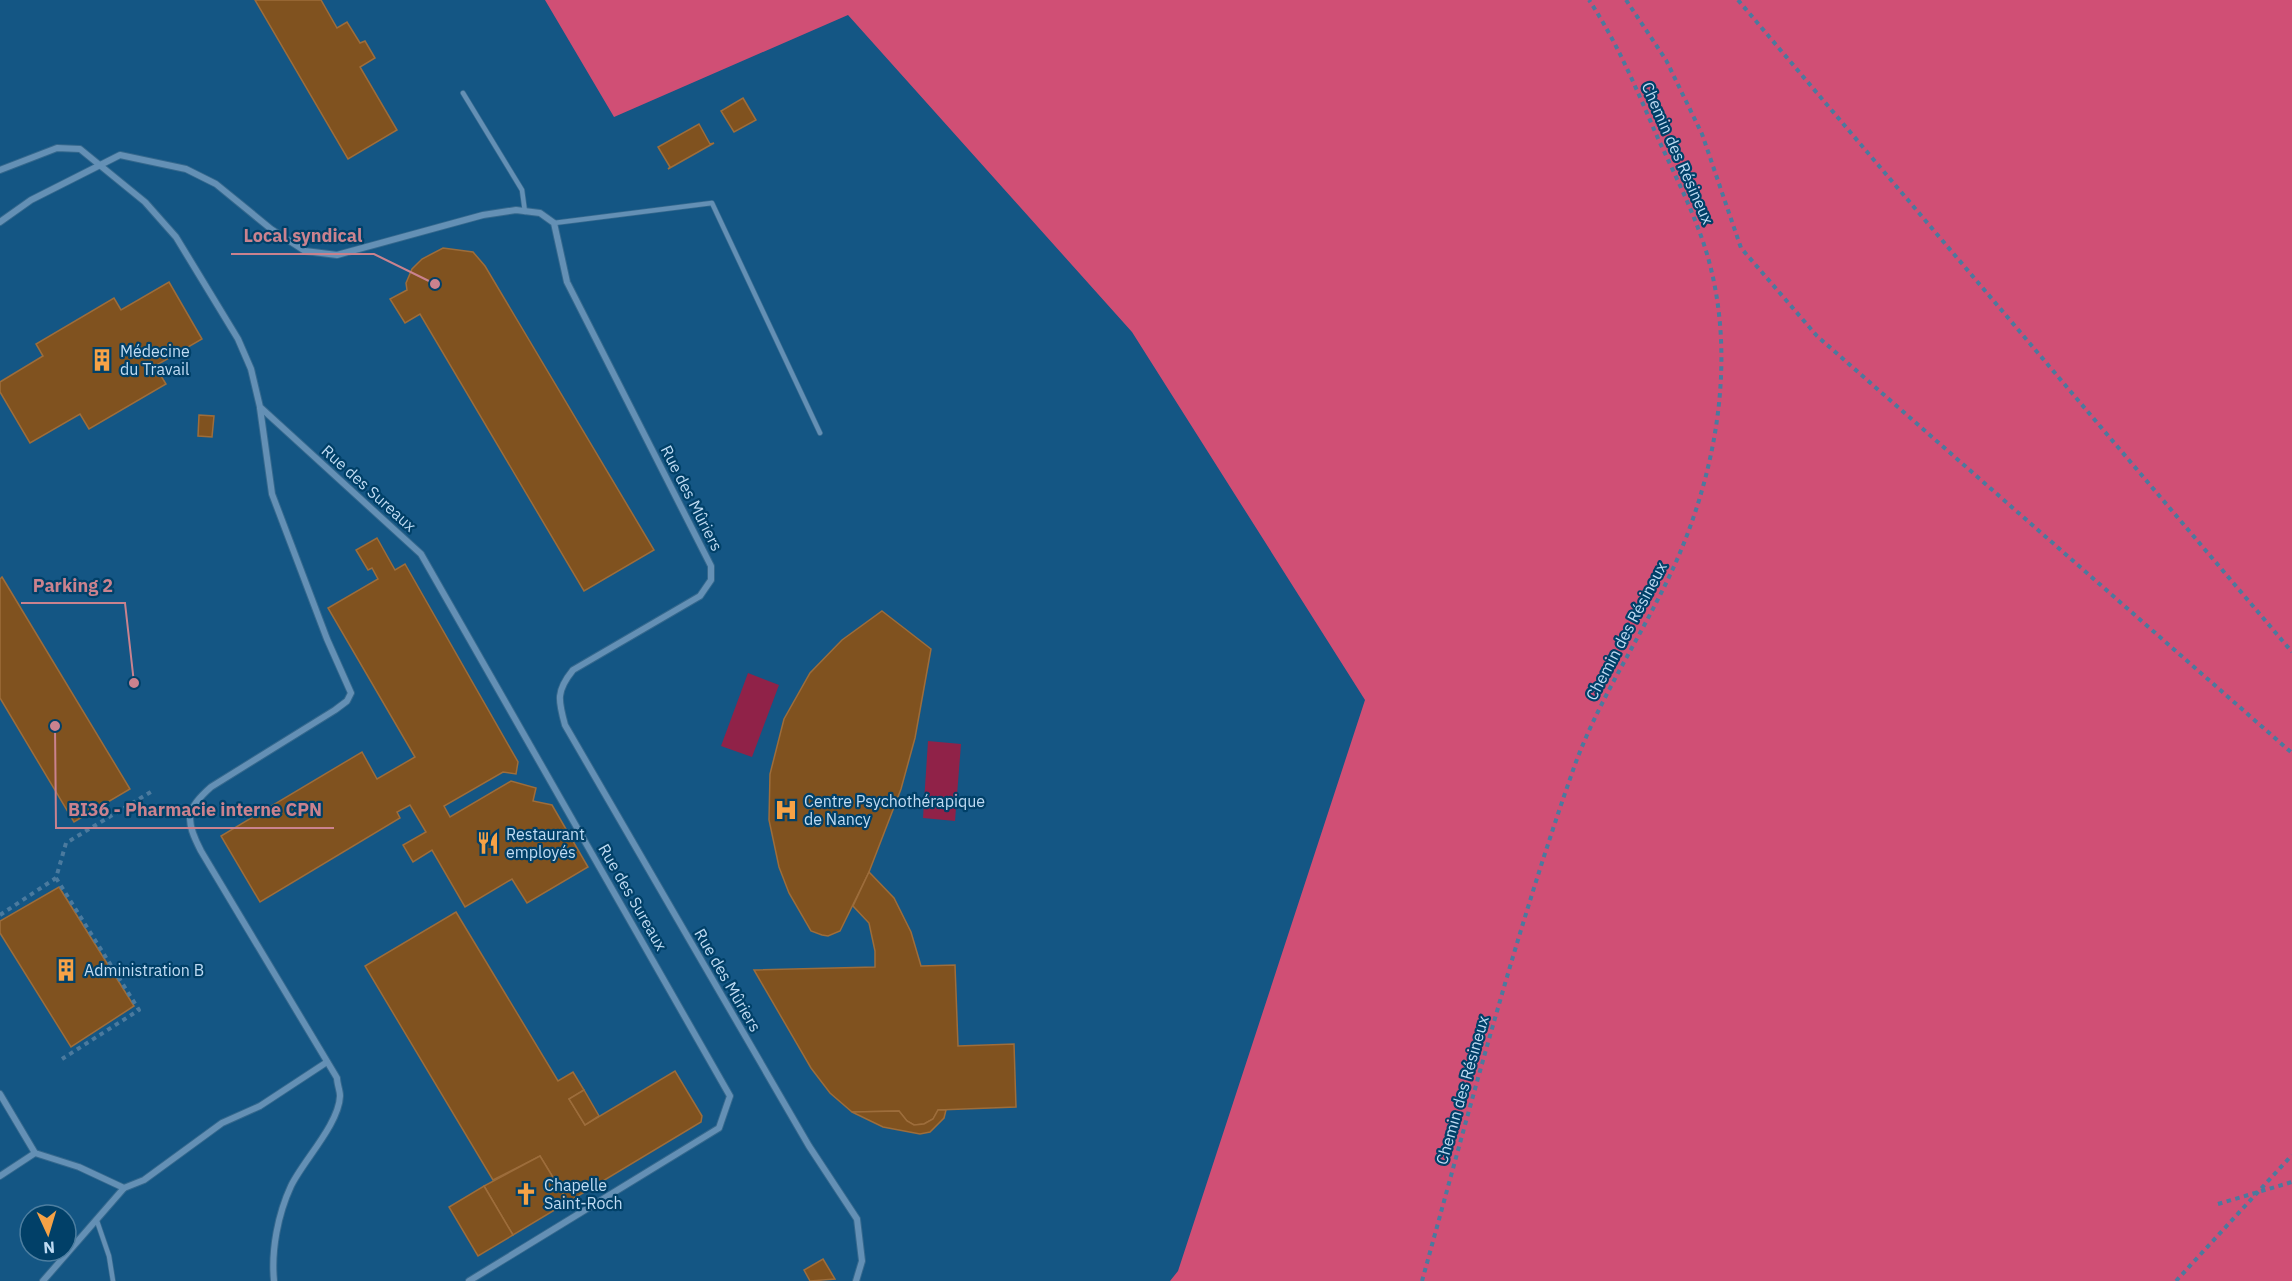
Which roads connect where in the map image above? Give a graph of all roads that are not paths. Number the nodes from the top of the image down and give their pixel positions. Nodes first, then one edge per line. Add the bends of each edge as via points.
1 (463, 93) dead end
2 (99, 165) junction
3 (0, 171) edge
4 (525, 212) junction
5 (0, 222) edge
6 (554, 223) junction
7 (260, 407) junction
8 (820, 433) dead end
9 (327, 1062) junction
10 (0, 1094) edge
11 (36, 1153) junction
12 (0, 1176) edge
13 (124, 1188) junction
14 (97, 1221) junction
15 (43, 1281) edge
16 (113, 1281) edge
17 (274, 1281) edge
18 (470, 1281) edge
19 (856, 1281) edge

1 - 4 lane via 522,190
2 - 3 street via 80,150 57,147
2 - 4 street via 120,155 186,169 216,184 305,251 337,255 483,215
2 - 5 street via 31,200
2 - 7 street via 145,202 176,237 238,339 251,369
4 - 6 street via 540,213
6 - 8 lane via 712,203
6 - 19 street, Rue des Mûriers via 567,282 711,566 711,580 700,596 573,670 561,685 559,703 564,725 809,1146 857,1219 862,1261
7 - 9 street via 272,494 351,693 335,711 211,787 195,801 189,813 191,832 201,851
7 - 18 street, Rue des Sureaux via 421,554 730,1096 719,1128
9 - 13 street via 260,1106 222,1123 144,1180
9 - 17 street via 337,1078 340,1097 291,1186 279,1220 272,1263
10 - 11 street
11 - 12 street
11 - 13 street
13 - 14 street
14 - 15 street
14 - 16 lane

